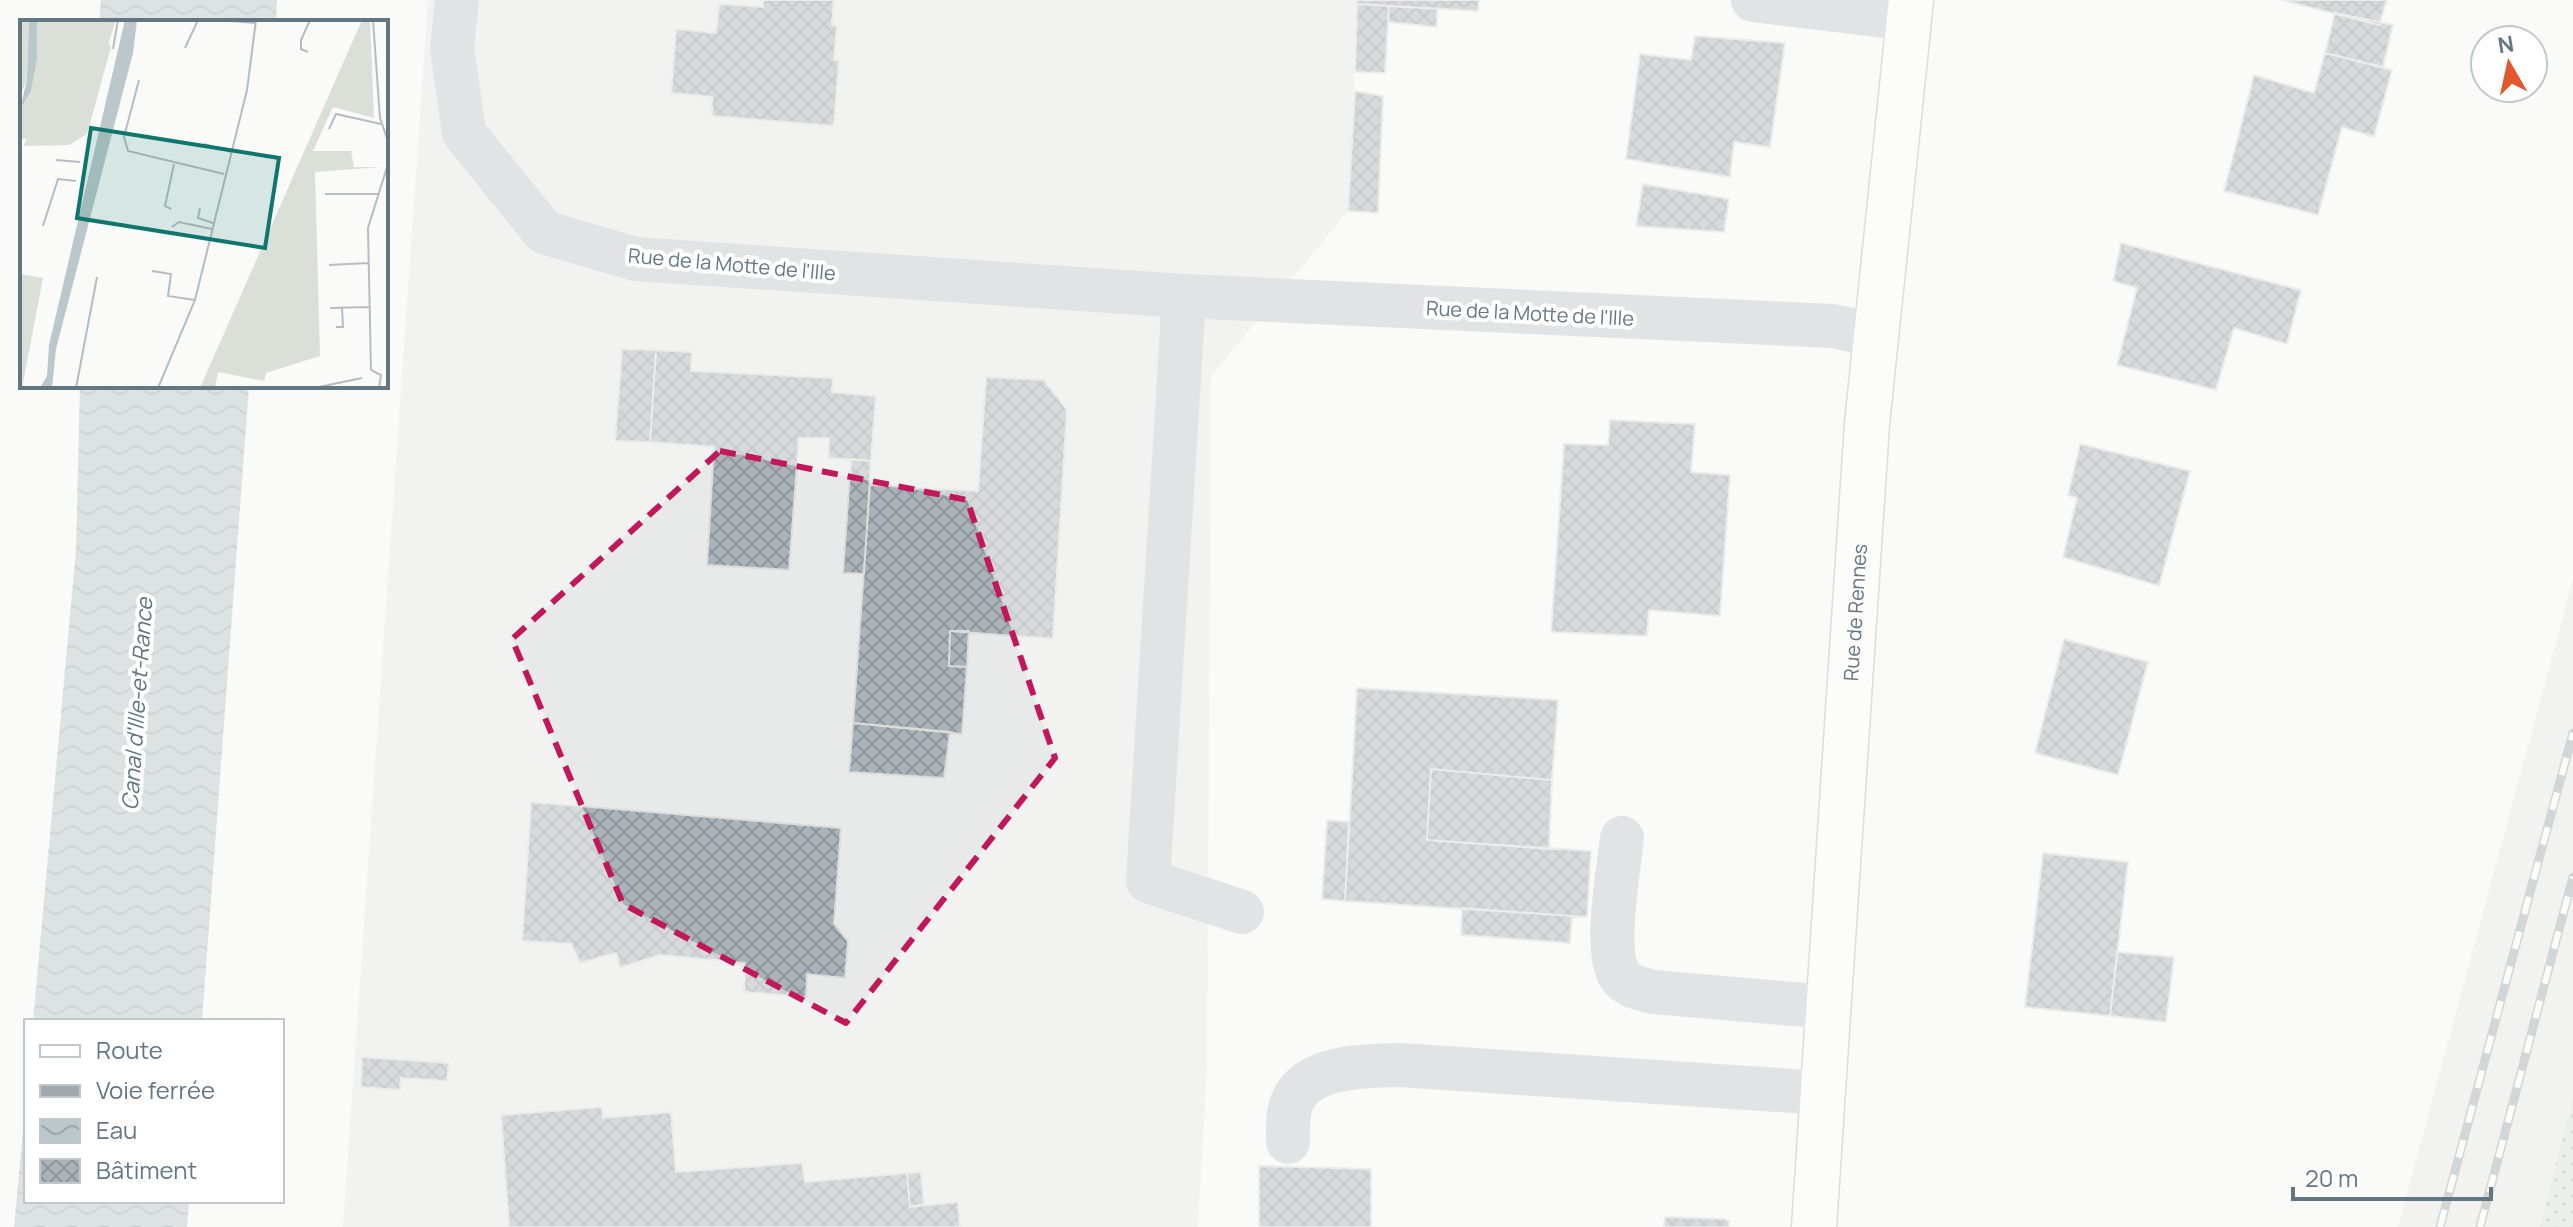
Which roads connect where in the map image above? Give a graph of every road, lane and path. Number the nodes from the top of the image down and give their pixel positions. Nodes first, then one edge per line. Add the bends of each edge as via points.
1 (457, 0) edge
2 (1753, 0) edge
3 (1910, 10) edge
4 (1184, 296) junction
5 (1876, 335) junction
6 (1622, 838) dead end
7 (1242, 912) dead end
8 (1828, 1007) junction
9 (1823, 1093) junction
10 (1288, 1142) dead end
11 (1814, 1227) edge

1 - 4 street, Rue de la Motte de l'Ille via 452,48 464,133 544,232 635,259
2 - 3 street
3 - 5 main road, Rue de Rennes
4 - 5 street, Rue de la Motte de l'Ille via 1832,326
4 - 7 street via 1148,881
5 - 8 main road, Rue de Rennes
6 - 8 street via 1614,956 1620,976 1630,985 1653,992
8 - 9 main road, Rue de Rennes
9 - 10 street via 1370,1066 1339,1070 1303,1084 1292,1100
9 - 11 main road, Rue de Rennes

